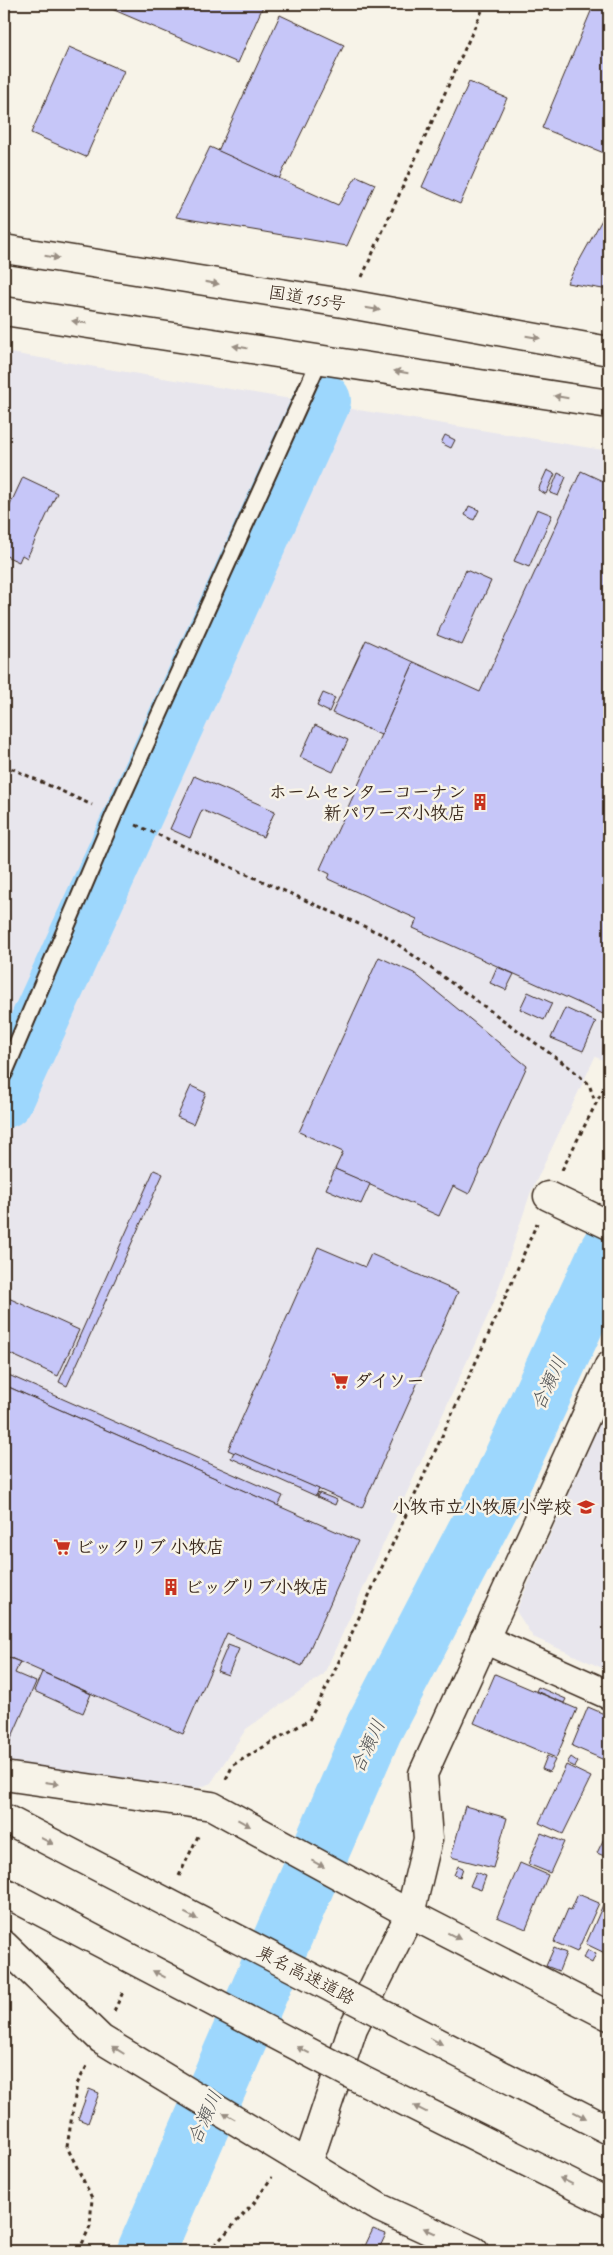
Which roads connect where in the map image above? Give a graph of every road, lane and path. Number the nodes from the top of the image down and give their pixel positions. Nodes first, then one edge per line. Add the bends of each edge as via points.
1 (485, 4) edge
2 (4, 249) edge
3 (349, 304) junction
4 (4, 311) edge
5 (609, 351) edge
6 (320, 360) junction
7 (609, 404) edge
8 (4, 765) edge
9 (114, 815) junction
10 (4, 1074) edge
11 (609, 1078) edge
12 (596, 1103) junction
13 (548, 1196) junction
14 (609, 1225) edge
15 (609, 1366) edge
16 (484, 1639) junction
17 (609, 1695) edge
18 (4, 1776) edge
19 (212, 1806) junction
20 (4, 1818) edge
21 (4, 1892) edge
22 (410, 1914) junction
23 (4, 1945) edge
24 (609, 2016) edge
25 (101, 2039) junction
26 (609, 2130) edge
27 (290, 2152) junction
28 (609, 2203) edge
29 (79, 2251) edge
30 (209, 2251) edge
31 (474, 2251) edge

1 - 3 path
2 -> 3 main road, 国道155号
3 -> 5 main road, 国道155号
6 -> 4 main road
7 -> 6 main road
6 - 9 lane
8 - 9 path
9 - 10 lane
9 - 12 path via 386,936 569,1067 589,1084
11 - 12 path
12 - 13 path
13 - 14 main road
13 - 19 path via 502,1307 309,1720 232,1765
15 - 16 main road
16 - 17 main road
16 - 22 main road via 423,1774 428,1839
18 -> 19 main road
19 -> 22 main road
20 -> 26 main road, 東名高速道路, bridge
28 -> 21 main road, bridge via 362,2080
22 -> 24 main road
22 - 27 main road
23 - 25 main road
27 -> 25 main road
25 - 29 path via 77,2084 67,2147 92,2198 90,2226
27 - 30 path via 254,2203
31 -> 27 main road via 380,2208

